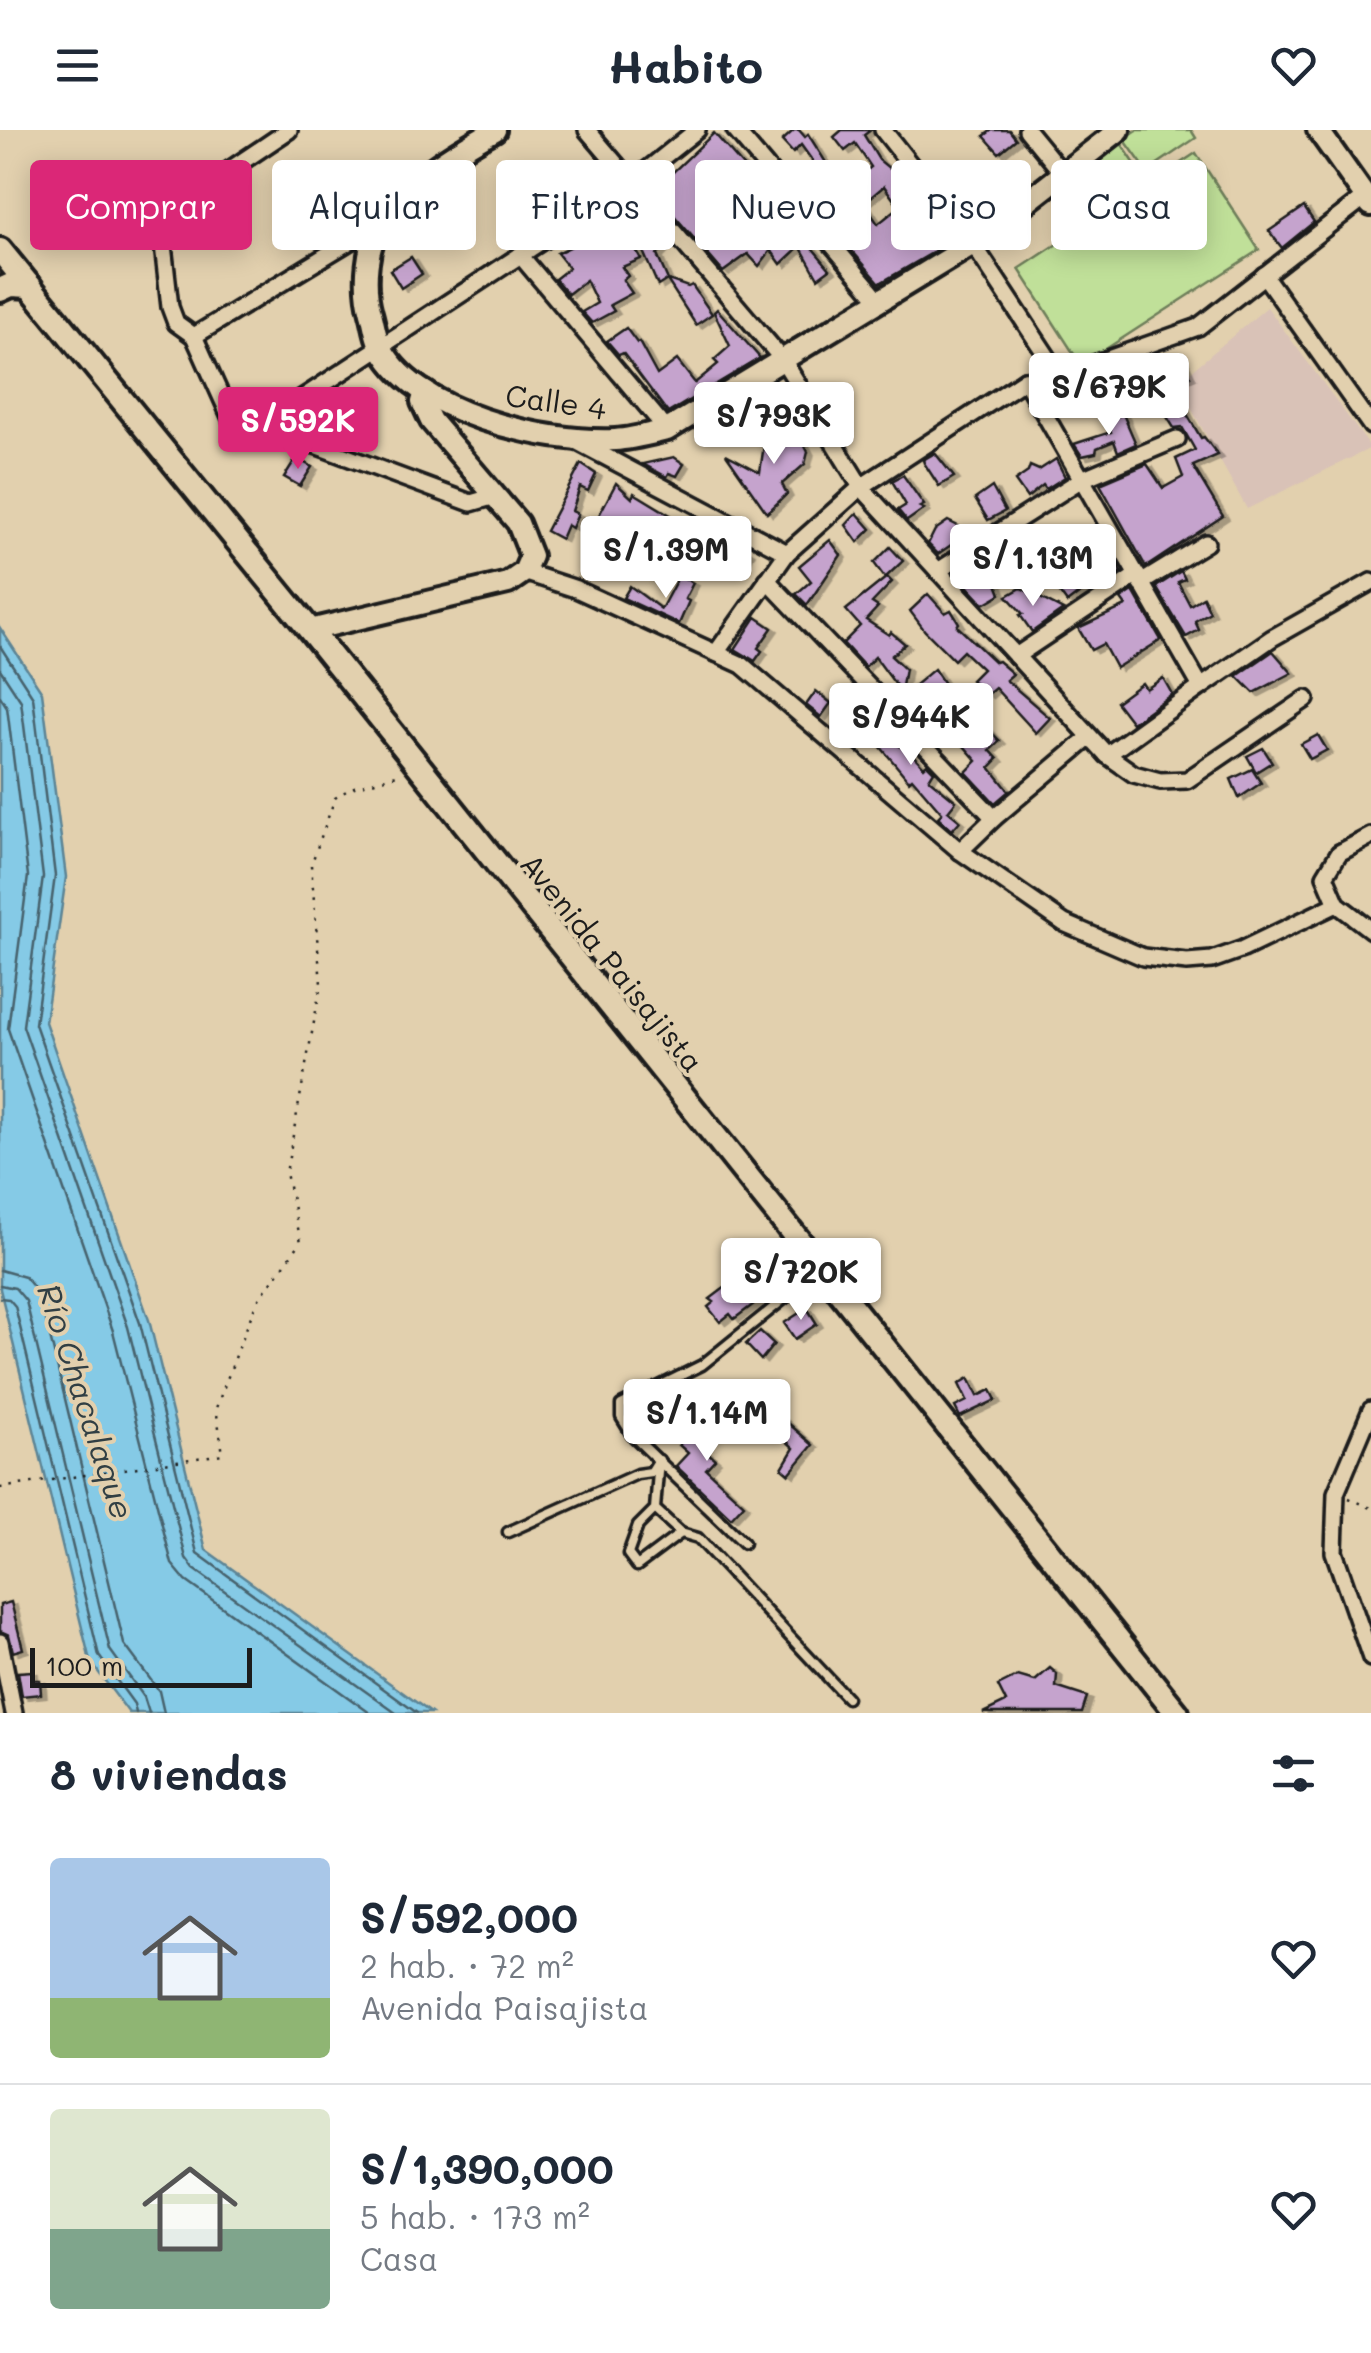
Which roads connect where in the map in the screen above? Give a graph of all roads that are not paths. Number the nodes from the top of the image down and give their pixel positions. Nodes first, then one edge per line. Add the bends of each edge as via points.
1 (289, 130) edge
2 (496, 130) edge
3 (588, 130) edge
4 (696, 130) edge
5 (735, 130) edge
6 (883, 130) edge
7 (1028, 130) edge
8 (1119, 130) edge
9 (1318, 130) edge
10 (444, 160) edge
11 (613, 160) edge
12 (659, 160) edge
13 (907, 160) edge
14 (1052, 160) edge
15 (1081, 160) edge
16 (1051, 183) edge
17 (1031, 199) edge
18 (1368, 201) edge
19 (675, 233) edge
20 (0, 250) edge
21 (335, 250) edge
22 (371, 250) edge
23 (526, 250) edge
24 (963, 250) edge
25 (977, 250) edge
26 (520, 254) junction
27 (1264, 275) junction
28 (30, 286) junction
29 (0, 290) edge
30 (880, 301) junction
31 (194, 336) junction
32 (380, 345) junction
33 (782, 360) junction
34 (1060, 376) junction
35 (1025, 380) junction
36 (425, 392) junction
37 (261, 425) junction
38 (1371, 426) edge
39 (667, 430) junction
40 (570, 438) junction
41 (1177, 438) dead end
42 (1082, 479) junction
43 (862, 487) junction
44 (492, 497) junction
45 (1206, 543) dead end
46 (786, 554) junction
47 (938, 570) junction
48 (524, 572) junction
49 (1139, 579) junction
50 (767, 580) junction
51 (1371, 582) edge
52 (310, 630) junction
53 (716, 653) junction
54 (1016, 656) junction
55 (1201, 687) junction
56 (1306, 699) dead end
57 (1090, 737) junction
58 (1107, 755) junction
59 (994, 818) junction
60 (1371, 836) edge
61 (960, 851) junction
62 (1337, 904) junction
63 (1371, 930) edge
64 (821, 1269) junction
65 (1371, 1410) edge
66 (658, 1460) junction
67 (655, 1509) junction
68 (508, 1532) dead end
69 (681, 1533) junction
70 (744, 1543) dead end
71 (0, 1642) edge
72 (1371, 1658) edge
73 (848, 1698) dead end
74 (14, 1713) edge
75 (1178, 1713) edge

1 - 31 street via 170,210 164,222 170,307 176,323
2 - 10 street, Calle 4
3 - 11 street
4 - 12 street
5 - 30 street
6 - 13 street
7 - 14 street
8 - 15 street, Calle 4
9 - 18 street
16 - 17 street, Calle 4
18 - 27 street
19 - 33 street
20 - 28 main road, Avenida Paisajista
21 - 31 street
22 - 32 street, Calle 4 via 365,293
23 - 26 street
24 - 30 street, Calle 4
25 - 34 street
26 - 32 street
26 - 39 street
27 - 34 street via 1198,326
27 - 38 street
28 - 29 main road
28 - 52 main road, Avenida Paisajista
30 - 33 street, Calle 4
31 - 37 street via 233,423
32 - 36 street, Calle 4
32 - 37 street
33 - 39 street, Calle 4
33 - 43 street
34 - 35 street
35 - 42 street
35 - 43 street
36 - 40 street, Calle 4 via 483,421
36 - 44 street via 431,421
37 - 44 street via 472,503
39 - 40 street, Calle 4 via 617,440
40 - 46 street
41 - 42 street
42 - 47 street
42 - 49 street
43 - 46 street
43 - 47 street
44 - 48 street via 518,523 531,556
45 - 49 street
46 - 50 street
47 - 54 street
48 - 52 street via 508,582
48 - 53 street
49 - 54 street
49 - 55 street
50 - 53 street
50 - 59 street
51 - 55 street
52 - 64 main road, Avenida Paisajista
53 - 61 street via 742,665
54 - 57 street
55 - 58 street
56 - 58 street via 1187,780 1134,774
57 - 58 street
57 - 59 street
59 - 61 street
60 - 62 street via 1331,862 1325,876
61 - 62 street via 1064,923 1143,957 1212,960
62 - 63 street
64 - 66 lane via 702,1365 621,1405 632,1435
64 - 75 main road, Avenida Paisajista
65 - 72 street via 1336,1493 1334,1552
66 - 67 lane
66 - 68 lane via 651,1472
66 - 70 lane
67 - 69 lane
67 - 69 lane via 638,1526 628,1554 637,1566
69 - 73 lane via 698,1538
71 - 74 street

